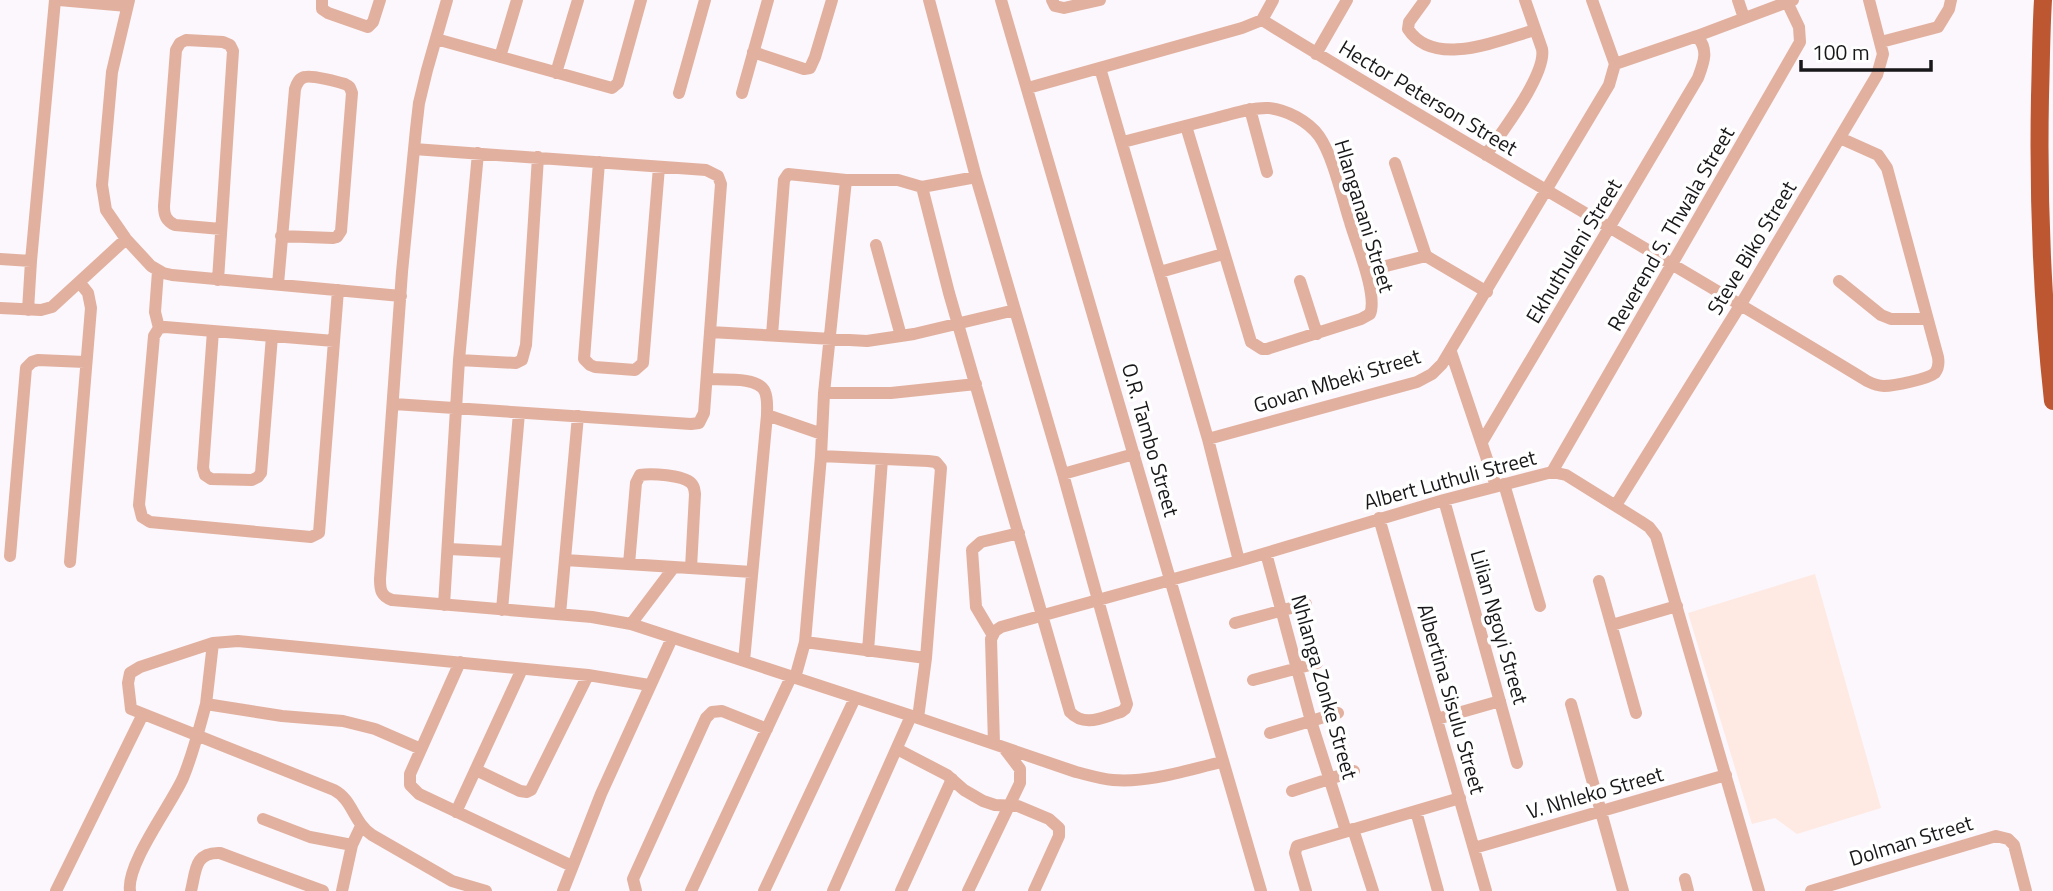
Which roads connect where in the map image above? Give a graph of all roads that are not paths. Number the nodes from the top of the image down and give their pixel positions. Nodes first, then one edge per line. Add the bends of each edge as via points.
1 (57, 0) edge
2 (321, 0) edge
3 (380, 0) edge
4 (447, 0) edge
5 (517, 0) edge
6 (578, 0) edge
7 (641, 0) edge
8 (705, 0) edge
9 (768, 0) edge
10 (832, 0) edge
11 (929, 0) edge
12 (1001, 0) edge
13 (1052, 0) edge
14 (1100, 0) edge
15 (1273, 0) edge
16 (1347, 0) edge
17 (1425, 0) edge
18 (1525, 0) edge
19 (1592, 0) edge
20 (1738, 0) edge
21 (1869, 0) edge
22 (1951, 0) edge
23 (2043, 0) edge
24 (1790, 1) edge
25 (128, 3) edge
26 (1744, 18) junction
27 (1262, 20) junction
28 (1535, 30) junction
29 (1697, 36) junction
30 (436, 39) junction
31 (1881, 42) junction
32 (753, 52) junction
33 (1316, 54) junction
34 (500, 57) junction
35 (1615, 64) junction
36 (1100, 68) junction
37 (556, 73) junction
38 (1028, 88) junction
39 (679, 93) dead end
40 (742, 93) dead end
41 (1250, 109) junction
42 (1186, 126) junction
43 (1840, 138) junction
44 (1123, 142) junction
45 (414, 149) junction
46 (478, 153) junction
47 (1486, 155) junction
48 (538, 157) junction
49 (599, 162) junction
50 (1395, 163) dead end
51 (659, 167) junction
52 (1267, 172) dead end
53 (976, 177) junction
54 (846, 180) junction
55 (922, 187) junction
56 (1546, 191) junction
57 (221, 229) junction
58 (1609, 229) junction
59 (281, 236) junction
60 (127, 239) junction
61 (876, 245) dead end
62 (1223, 254) junction
63 (1426, 256) junction
64 (0, 259) edge
65 (31, 261) junction
66 (1673, 265) junction
67 (158, 271) junction
68 (1366, 271) junction
69 (1160, 272) junction
70 (218, 280) junction
71 (1300, 281) dead end
72 (1839, 281) dead end
73 (80, 283) junction
74 (278, 284) junction
75 (338, 290) junction
76 (1487, 292) junction
77 (401, 296) junction
78 (1741, 304) junction
79 (0, 308) edge
80 (29, 310) junction
81 (1015, 310) junction
82 (1927, 319) junction
83 (958, 324) junction
84 (159, 328) junction
85 (214, 331) junction
86 (710, 332) junction
87 (1317, 334) junction
88 (772, 335) junction
89 (272, 336) junction
90 (901, 336) junction
91 (830, 340) junction
92 (334, 341) junction
93 (1451, 352) junction
94 (459, 360) junction
95 (86, 362) junction
96 (706, 379) junction
97 (976, 384) junction
98 (824, 393) junction
99 (2053, 401) edge
100 (394, 404) junction
101 (456, 408) junction
102 (519, 413) junction
103 (767, 415) junction
104 (578, 416) junction
105 (822, 434) junction
106 (1208, 439) junction
107 (1482, 442) junction
108 (1134, 454) junction
109 (821, 456) junction
110 (882, 459) junction
111 (1552, 472) junction
112 (1063, 474) junction
113 (1500, 485) junction
114 (1444, 500) junction
115 (1616, 505) junction
116 (1379, 518) junction
117 (1019, 533) junction
118 (449, 549) junction
119 (507, 552) junction
120 (1266, 553) junction
121 (10, 556) dead end
122 (565, 560) junction
123 (1239, 561) junction
124 (70, 562) dead end
125 (629, 564) junction
126 (674, 567) junction
127 (691, 568) junction
128 (752, 572) junction
129 (1170, 580) junction
130 (1599, 581) dead end
131 (1098, 599) junction
132 (1306, 604) dead end
133 (444, 605) junction
134 (1540, 606) dead end
135 (1677, 607) junction
136 (502, 610) junction
137 (1281, 610) junction
138 (560, 614) junction
139 (1042, 614) junction
140 (1235, 623) dead end
141 (631, 624) junction
142 (1612, 625) junction
143 (992, 634) junction
144 (672, 638) junction
145 (806, 642) junction
146 (214, 643) junction
147 (868, 651) junction
148 (926, 658) junction
149 (744, 661) junction
150 (460, 662) junction
151 (1317, 663) dead end
152 (1297, 668) junction
153 (522, 669) junction
154 (588, 675) junction
155 (793, 678) junction
156 (1253, 680) dead end
157 (649, 685) junction
158 (855, 698) junction
159 (1500, 701) junction
160 (206, 704) junction
161 (1571, 704) dead end
162 (1338, 713) dead end
163 (1636, 713) dead end
164 (143, 714) junction
165 (915, 717) junction
166 (1437, 719) junction
167 (1311, 721) junction
168 (767, 729) junction
169 (1270, 733) dead end
170 (197, 736) junction
171 (999, 745) junction
172 (421, 749) junction
173 (897, 749) junction
174 (1222, 762) junction
175 (1517, 764) dead end
176 (476, 769) junction
177 (1354, 771) dead end
178 (1726, 775) junction
179 (952, 779) junction
180 (1330, 779) junction
181 (1292, 791) dead end
182 (1460, 798) junction
183 (1008, 806) junction
184 (1416, 811) junction
185 (1600, 811) junction
186 (456, 812) junction
187 (263, 818) dead end
188 (361, 826) junction
189 (1349, 830) junction
190 (352, 845) junction
191 (1474, 848) junction
192 (572, 866) junction
193 (466, 888) edge
194 (56, 891) edge
195 (130, 891) edge
196 (191, 891) edge
197 (323, 891) edge
198 (344, 891) edge
199 (486, 891) edge
200 (563, 891) edge
201 (636, 891) edge
202 (691, 891) edge
203 (764, 891) edge
204 (833, 891) edge
205 (901, 891) edge
206 (968, 891) edge
207 (1034, 891) edge
208 (1261, 891) edge
209 (1306, 891) edge
210 (1373, 891) edge
211 (1438, 891) edge
212 (1486, 891) edge
213 (1623, 891) edge
214 (1759, 891) edge
215 (1811, 891) edge
216 (2026, 891) edge

1 - 25 street
1 - 65 street
2 - 3 street via 328,13 368,27
4 - 30 street
5 - 34 street
6 - 37 street
7 - 37 street via 616,86
8 - 39 street
9 - 32 street
10 - 32 street via 810,68
11 - 53 street
12 - 38 street, O.R. Tambo Street
13 - 14 street via 1064,8
15 - 27 street
16 - 33 street
17 - 28 street via 1408,29 1425,45 1443,50
18 - 28 street
19 - 35 street
20 - 26 street
21 - 31 street, Steve Biko Street
22 - 31 street via 1938,27
23 - 99 highway via 2039,217
24 - 26 street
24 - 66 street, Reverend S. Thwala Street via 1800,43
25 - 60 street via 112,72 102,185 106,210
26 - 29 street
27 - 33 street, Hector Peterson Street
27 - 36 street
28 - 47 street via 1543,56 1541,66
29 - 35 street
29 - 58 street, Ekhuthuleni Street via 1705,55 1698,78
30 - 34 street
30 - 45 street via 419,103
31 - 43 street, Steve Biko Street via 1880,67
32 - 40 street
33 - 47 street, Hector Peterson Street
34 - 37 street
35 - 56 street, Govan Mbeki Street via 1609,85
36 - 38 street
36 - 44 street
38 - 108 street, O.R. Tambo Street
41 - 42 street, Hlanganani Street
41 - 52 street
41 - 68 street, Hlanganani Street via 1286,113 1317,134
42 - 44 street, Hlanganani Street
42 - 62 street, Hlanganani Street
43 - 78 street, Steve Biko Street
43 - 82 street via 1878,155 1885,163
44 - 69 street
45 - 46 street
45 - 77 street
46 - 48 street
46 - 94 street
47 - 56 street, Hector Peterson Street
48 - 49 street
48 - 94 street via 523,357 516,363
49 - 51 street
49 - 51 street via 584,359 595,367 635,370 643,363
50 - 63 street
51 - 86 street via 706,170 720,179
53 - 55 street
53 - 81 street
54 - 55 street via 898,180
54 - 88 street via 793,173 785,177
54 - 91 street
55 - 83 street
56 - 58 street, Hector Peterson Street
56 - 76 street, Govan Mbeki Street
57 - 57 street via 233,51 223,42 186,40 176,50 165,215 175,225
57 - 70 street
58 - 66 street, Hector Peterson Street
58 - 107 street, Ekhuthuleni Street
59 - 59 street via 296,85 308,76 347,85 352,93 341,231 333,238
59 - 74 street
60 - 67 street
60 - 73 street
61 - 90 street
62 - 69 street
62 - 87 street, Hlanganani Street via 1254,345 1267,349
63 - 68 street
63 - 76 street
64 - 65 street
65 - 80 street
66 - 78 street, Hector Peterson Street
66 - 111 street, Reverend S. Thwala Street
67 - 70 street
67 - 84 street via 155,312
68 - 87 street, Hlanganani Street via 1370,314
69 - 106 street
70 - 74 street
71 - 87 street
72 - 82 street via 1881,315
73 - 80 street via 52,307
73 - 95 street via 91,308
74 - 75 street
75 - 77 street
75 - 92 street
76 - 93 street, Govan Mbeki Street
77 - 100 street
78 - 82 street, Hector Peterson Street via 1882,386 1931,375 1937,369
78 - 115 street, Steve Biko Street
79 - 80 street
81 - 83 street
81 - 112 street
83 - 90 street
83 - 97 street
84 - 85 street
84 - 92 street via 154,337 139,505 142,517 155,523 311,537 320,531
85 - 89 street
85 - 89 street via 203,468 211,479 252,480 261,474
86 - 88 street
86 - 96 street
88 - 91 street
89 - 92 street
90 - 91 street
91 - 98 street
93 - 106 street, Govan Mbeki Street via 1436,371 1417,382
93 - 107 street
94 - 101 street
95 - 121 street via 38,360 26,368
95 - 124 street
96 - 103 street via 757,383 766,393
96 - 104 street via 704,413 696,424
97 - 98 street via 891,393
97 - 117 street
98 - 105 street
100 - 101 street
100 - 133 street via 380,589 392,600
101 - 102 street
101 - 118 street
102 - 104 street
102 - 119 street
103 - 105 street
103 - 128 street
104 - 122 street
105 - 109 street
106 - 123 street
107 - 113 street
108 - 112 street
108 - 129 street, O.R. Tambo Street
109 - 110 street
109 - 145 street
110 - 147 street
110 - 148 street via 933,461 941,468
111 - 113 street, Albert Luthuli Street
111 - 115 street, Albert Luthuli Street via 1566,475
112 - 131 street
113 - 114 street, Albert Luthuli Street
113 - 134 street
114 - 116 street, Albert Luthuli Street
114 - 159 street, Lilian Ngoyi Street
115 - 135 street, Albert Luthuli Street via 1656,536
116 - 120 street, Albert Luthuli Street
116 - 166 street, Albertina Sisulu Street
117 - 139 street
117 - 143 street via 981,542 972,550 976,607
118 - 119 street
118 - 133 street
119 - 136 street
120 - 123 street, Albert Luthuli Street
120 - 137 street, Nhlanga Zonke Street
122 - 125 street
122 - 138 street
123 - 129 street, Albert Luthuli Street
125 - 126 street
125 - 127 street via 636,483 640,475 652,474 683,478 694,487
126 - 127 street
126 - 141 street
127 - 128 street
128 - 149 street
129 - 131 street, Albert Luthuli Street
129 - 174 street, O.R. Tambo Street
130 - 142 street
131 - 139 street, Albert Luthuli Street
131 - 139 street via 1126,706 1121,712 1087,721 1070,712
132 - 137 street
133 - 136 street
135 - 142 street
135 - 178 street, Albert Luthuli Street
136 - 138 street
137 - 140 street
137 - 152 street, Nhlanga Zonke Street
138 - 141 street
139 - 143 street, Albert Luthuli Street via 1001,626
141 - 144 street
142 - 163 street
143 - 171 street
144 - 149 street
144 - 157 street
145 - 147 street
145 - 155 street
146 - 150 street via 238,640
146 - 160 street
146 - 164 street via 132,671 128,680 131,709
147 - 148 street
148 - 165 street
149 - 155 street
150 - 153 street
150 - 172 street
151 - 152 street
152 - 156 street
152 - 167 street, Nhlanga Zonke Street
153 - 154 street
153 - 176 street
154 - 157 street
154 - 176 street via 531,790 520,791
155 - 158 street
155 - 168 street
157 - 192 street
158 - 165 street
158 - 203 street
159 - 166 street
159 - 175 street, Lilian Ngoyi Street
160 - 170 street
160 - 172 street via 343,721
161 - 185 street
162 - 167 street
164 - 170 street
164 - 194 street
165 - 171 street
165 - 173 street
166 - 182 street, Albertina Sisulu Street
167 - 169 street
167 - 180 street, Nhlanga Zonke Street
168 - 201 street via 722,711 706,718 633,879
168 - 202 street
170 - 188 street via 340,793
170 - 195 street via 180,783 132,872
171 - 174 street via 1110,780 1141,780
171 - 183 street via 1021,774
172 - 186 street via 410,785
173 - 179 street
173 - 204 street
174 - 208 street, O.R. Tambo Street
176 - 186 street
177 - 180 street
178 - 185 street, V. Nhleko Street
178 - 214 street, Albert Luthuli Street
179 - 183 street via 983,801
179 - 205 street
180 - 181 street
180 - 189 street, Nhlanga Zonke Street
182 - 184 street
182 - 191 street, Albertina Sisulu Street
183 - 206 street
183 - 207 street via 1026,808 1059,828
184 - 189 street
184 - 211 street
185 - 191 street, V. Nhleko Street
185 - 213 street
186 - 192 street
187 - 190 street via 310,836
188 - 190 street
188 - 193 street
189 - 209 street via 1296,848
189 - 210 street, Nhlanga Zonke Street
190 - 198 street
191 - 212 street, Albertina Sisulu Street
192 - 200 street
193 - 199 street
196 - 197 street via 198,863 209,852
215 - 216 street, Dolman Street via 1996,836 2014,845

